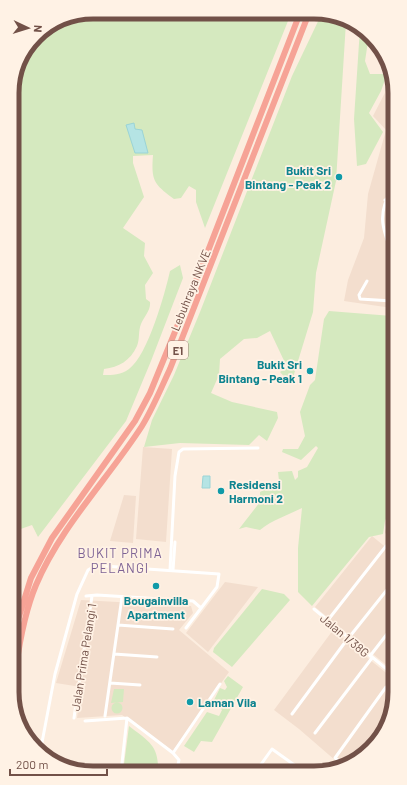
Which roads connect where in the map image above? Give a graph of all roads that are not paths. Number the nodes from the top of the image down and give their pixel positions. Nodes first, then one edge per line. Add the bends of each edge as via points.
1 (298, 19) edge
2 (307, 19) edge
3 (388, 195) edge
4 (385, 200) junction
5 (388, 201) edge
6 (388, 242) edge
7 (367, 281) dead end
8 (388, 301) edge
9 (258, 448) dead end
10 (388, 523) edge
11 (388, 534) edge
12 (175, 542) dead end
13 (386, 546) edge
14 (172, 570) junction
15 (388, 589) edge
16 (86, 596) dead end
17 (92, 596) junction
18 (122, 597) junction
19 (201, 608) junction
20 (314, 609) dead end
21 (19, 616) edge
22 (328, 620) junction
23 (118, 625) junction
24 (186, 628) dead end
25 (173, 629) dead end
26 (388, 633) edge
27 (348, 639) junction
28 (19, 649) edge
29 (114, 654) junction
30 (157, 657) dead end
31 (371, 657) junction
32 (388, 670) edge
33 (110, 683) junction
34 (140, 684) dead end
35 (220, 684) dead end
36 (388, 687) edge
37 (292, 714) dead end
38 (105, 716) dead end
39 (74, 718) dead end
40 (127, 718) junction
41 (84, 721) dead end
42 (315, 733) dead end
43 (41, 745) edge
44 (173, 753) junction
45 (340, 761) edge
46 (122, 766) edge
47 (178, 766) edge
48 (260, 766) edge
49 (296, 766) edge

1 - 21 highway, Lebuhraya NKVE / E1 via 150,393 136,421 52,538 31,578
2 - 28 highway, Lebuhraya NKVE / E1 via 170,369 142,426 69,527 47,562 29,602
3 - 4 street
4 - 5 street
4 - 6 street via 382,225
7 - 8 street via 359,295 360,299
9 - 14 street via 183,449 179,452 175,476
10 - 11 street
12 - 14 street
13 - 22 street
14 - 19 street via 219,574 217,587
14 - 43 street via 104,566 88,570 77,594 55,674
15 - 27 street
16 - 17 street, Jalan Prima Pelangi 1
17 - 18 street, Jalan Prima Pelangi 1
17 - 39 street, Jalan Prima Pelangi 1
18 - 19 street, Jalan Prima Pelangi 1 via 193,601
18 - 23 street
19 - 24 street
20 - 22 street, Jalan 1/38G
22 - 27 street, Jalan 1/38G
23 - 25 street
23 - 29 street
26 - 31 street
27 - 31 street, Jalan 1/38G
27 - 37 street
29 - 30 street
29 - 33 street
31 - 32 street, Jalan 1/38G
31 - 42 street
33 - 34 street
33 - 38 street
35 - 44 street
36 - 45 street via 335,758
40 - 41 street
40 - 44 street
40 - 46 street
44 - 47 street via 179,760
48 - 49 street via 272,749

